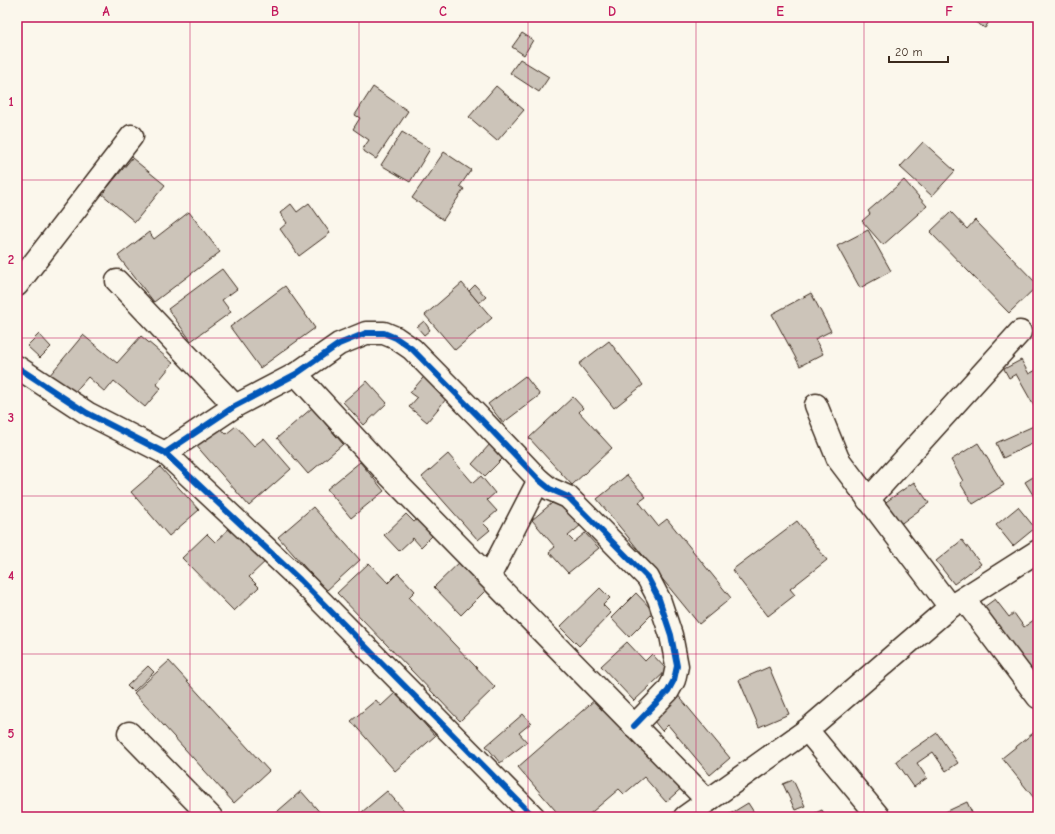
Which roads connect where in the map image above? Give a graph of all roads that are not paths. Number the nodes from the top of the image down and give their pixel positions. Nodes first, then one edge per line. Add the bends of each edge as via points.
1 (132, 136) dead end
2 (117, 281) dead end
3 (17, 284) edge
4 (1020, 332) dead end
5 (17, 367) edge
6 (296, 374) junction
7 (816, 405) dead end
8 (235, 406) junction
9 (165, 453) junction
10 (539, 480) junction
11 (868, 500) junction
12 (1038, 551) edge
13 (489, 577) junction
14 (956, 603) junction
15 (1038, 697) edge
16 (634, 726) junction
17 (807, 730) junction
18 (129, 734) dead end
19 (708, 801) junction
20 (211, 817) edge
21 (534, 817) edge
22 (685, 817) edge
23 (879, 817) edge

1 - 3 street
2 - 8 street
4 - 11 street
5 - 9 street via 87,413
6 - 8 street
6 - 10 street via 339,344 366,333 384,333 396,338 412,349
6 - 13 street via 388,474
7 - 11 street via 838,459
8 - 9 street
9 - 21 street via 300,580
10 - 13 street
10 - 16 street via 550,489 568,497 584,512 648,578 659,599 671,635 677,666 668,691
11 - 14 street
12 - 14 street
13 - 16 street
14 - 15 street
14 - 17 street
16 - 19 street
17 - 19 street
17 - 23 street
18 - 20 street
19 - 22 street

